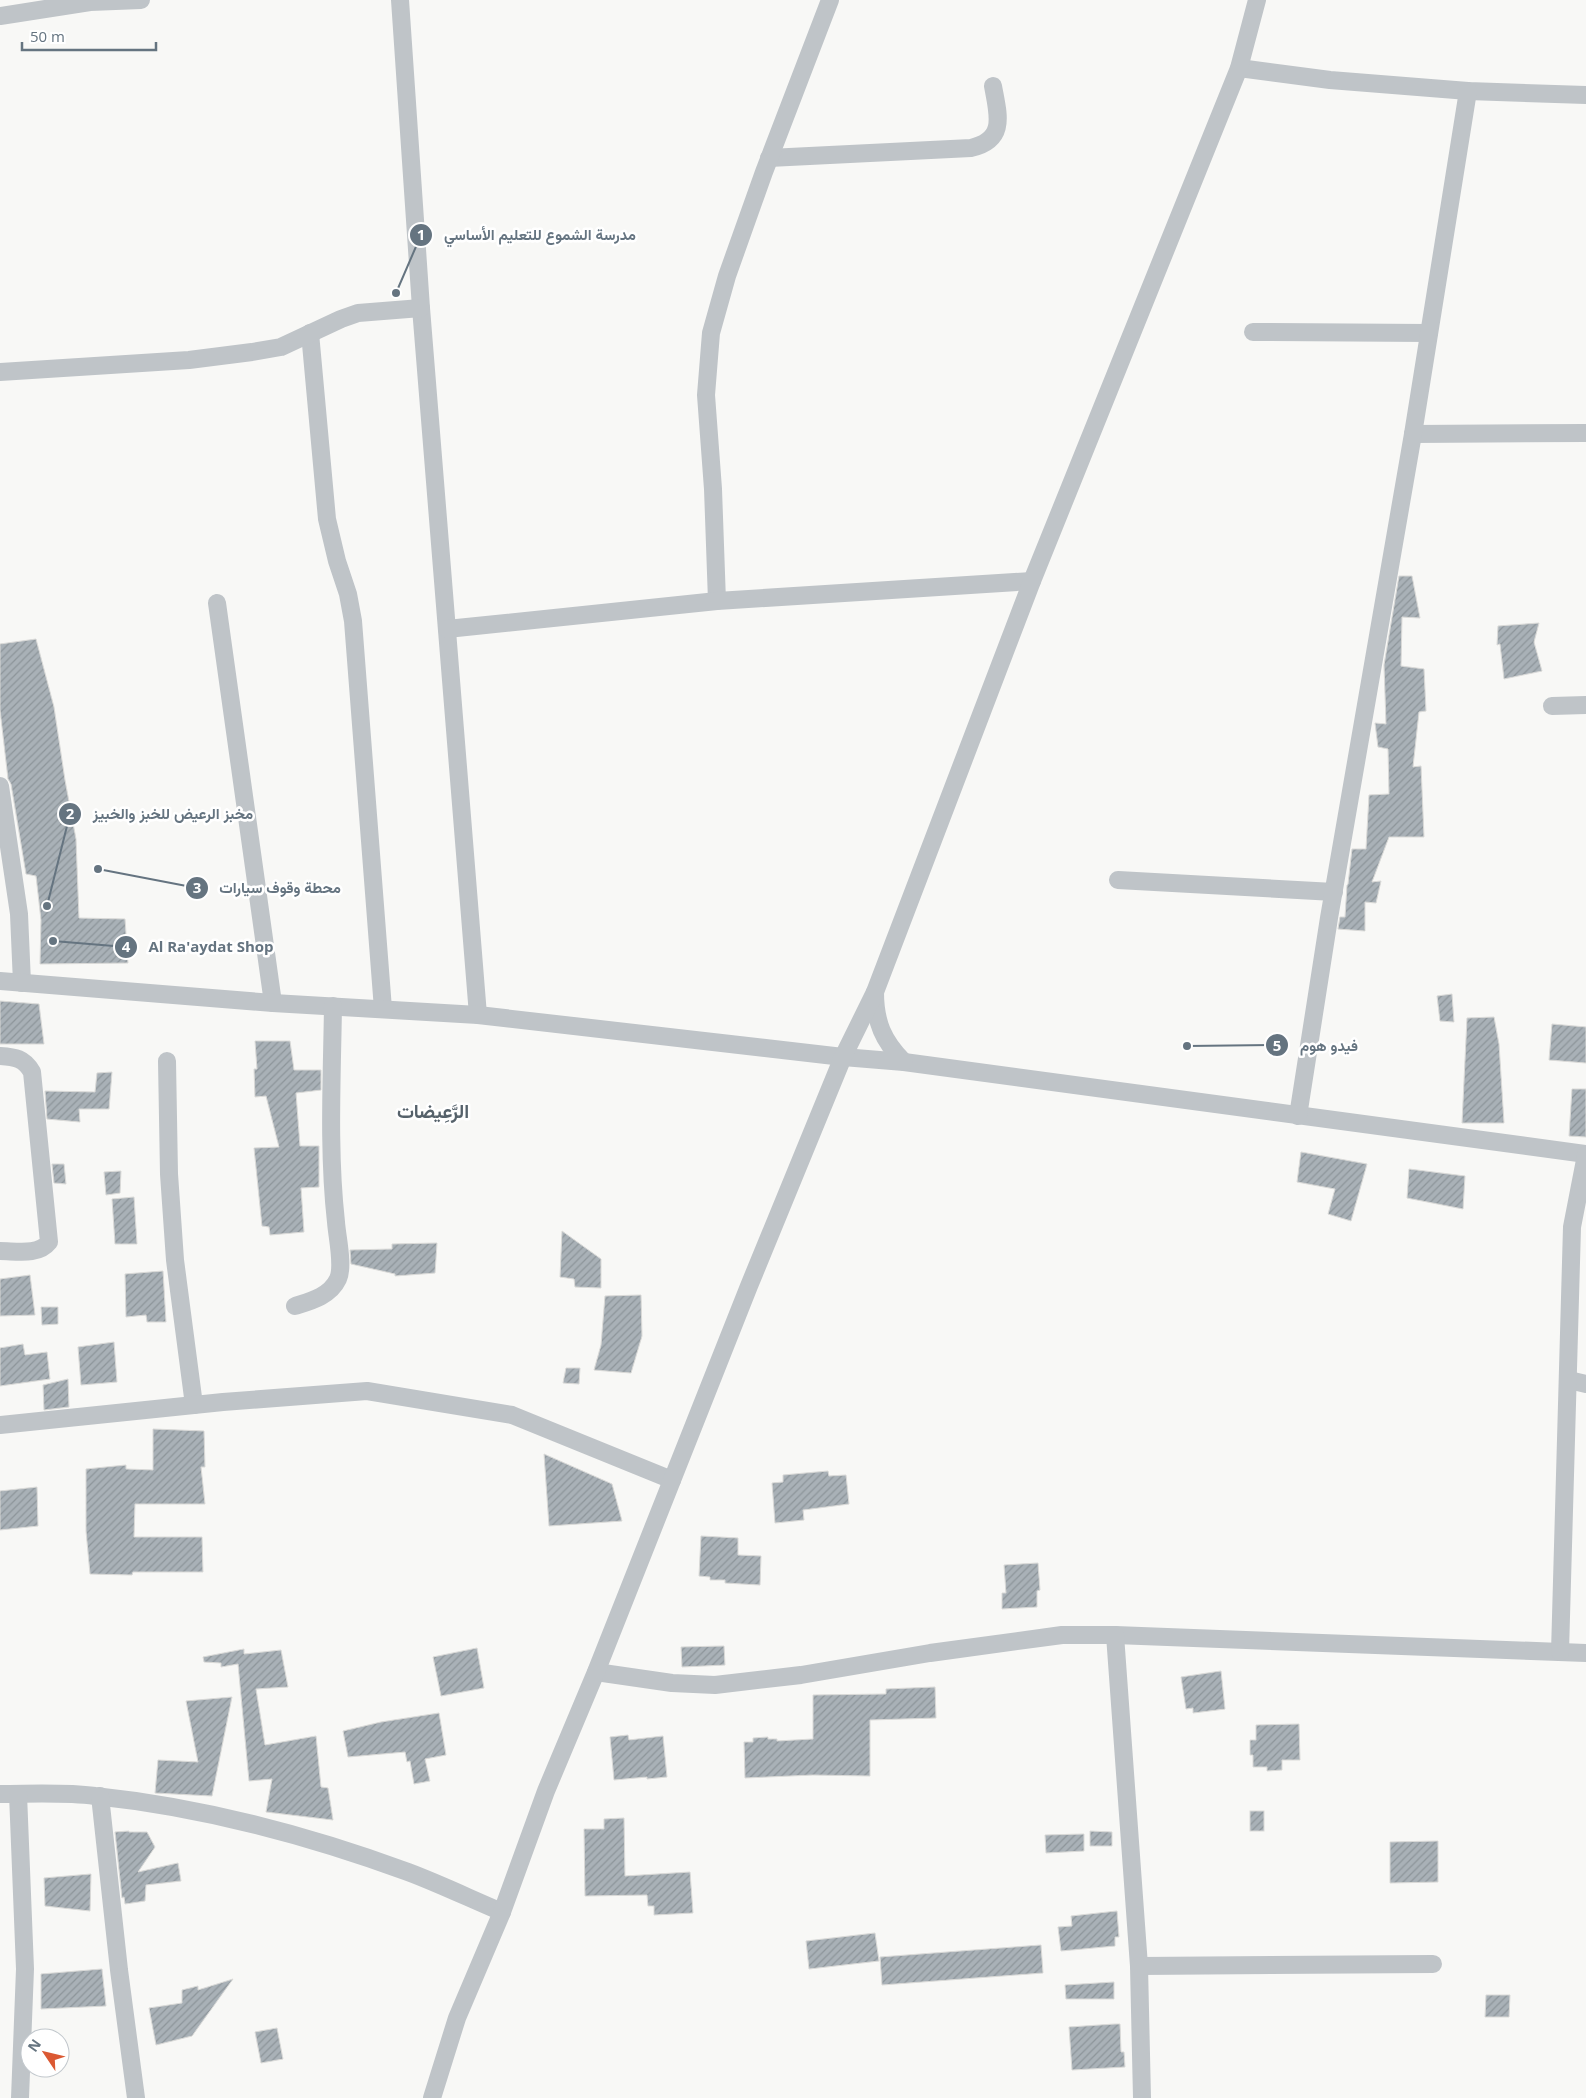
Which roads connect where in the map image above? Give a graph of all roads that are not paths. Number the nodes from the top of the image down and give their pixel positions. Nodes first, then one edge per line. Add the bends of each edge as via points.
1 (141, 0) edge
2 (400, 0) edge
3 (830, 0) edge
4 (1257, 0) edge
5 (0, 16) edge
6 (1239, 68) junction
7 (994, 86) dead end
8 (1468, 92) junction
9 (1586, 95) edge
10 (769, 158) junction
11 (420, 308) junction
12 (1253, 332) dead end
13 (310, 333) junction
14 (1429, 333) junction
15 (0, 372) edge
16 (1586, 433) edge
17 (1413, 434) junction
18 (1032, 581) junction
19 (716, 602) junction
20 (216, 603) dead end
21 (447, 629) junction
22 (1552, 706) dead end
23 (1586, 706) edge
24 (0, 786) edge
25 (1118, 880) dead end
26 (1334, 892) junction
27 (0, 981) edge
28 (22, 983) junction
29 (875, 992) junction
30 (273, 1003) junction
31 (333, 1006) junction
32 (383, 1009) junction
33 (478, 1015) junction
34 (0, 1056) edge
35 (843, 1057) junction
36 (167, 1061) dead end
37 (904, 1062) junction
38 (1298, 1116) junction
39 (1586, 1155) edge
40 (0, 1251) edge
41 (295, 1306) dead end
42 (1569, 1380) junction
43 (1586, 1384) edge
44 (194, 1405) junction
45 (0, 1425) edge
46 (672, 1480) junction
47 (1115, 1635) junction
48 (1560, 1652) junction
49 (1586, 1652) edge
50 (596, 1672) junction
51 (0, 1794) edge
52 (18, 1794) junction
53 (100, 1796) junction
54 (502, 1912) junction
55 (1433, 1964) dead end
56 (1139, 1966) junction
57 (20, 2098) edge
58 (136, 2098) edge
59 (432, 2098) edge
60 (1142, 2098) edge

1 - 5 street via 90,2
2 - 11 street
3 - 10 street
4 - 6 street
6 - 8 street
6 - 18 street
7 - 10 street via 999,123 992,139 985,145
8 - 9 street
8 - 14 street
10 - 19 street via 727,276 711,332 706,394
11 - 13 street via 358,313
11 - 21 street
12 - 14 street
13 - 15 street via 281,346 190,360
13 - 32 street via 328,519 354,621
14 - 17 street
16 - 17 street
17 - 26 street
18 - 19 street
18 - 29 street
19 - 21 street
20 - 30 street
21 - 33 street
22 - 23 street
24 - 28 street via 19,914
25 - 26 street
26 - 38 street
27 - 28 street
28 - 30 street
29 - 35 street
29 - 37 street via 876,1013 886,1042
30 - 31 street
31 - 32 street
31 - 41 street via 334,1202 339,1277 321,1297
32 - 33 street
33 - 35 street
34 - 40 street via 20,1058 32,1072 49,1242 44,1249 36,1251
35 - 37 street
35 - 46 street
36 - 44 street via 169,1174 175,1260
37 - 38 street
38 - 39 street
39 - 42 street via 1572,1227
42 - 43 street
42 - 48 street
44 - 45 street
44 - 46 street via 367,1391 512,1414
46 - 50 street
47 - 48 street
47 - 50 street via 1062,1635 715,1685 663,1682
47 - 56 street
48 - 49 street
50 - 54 street via 546,1791
51 - 52 street
52 - 53 street
52 - 57 street via 25,1969
53 - 54 street via 158,1803 325,1844 408,1872
53 - 58 street
54 - 59 street via 457,2018
55 - 56 street
56 - 60 street

